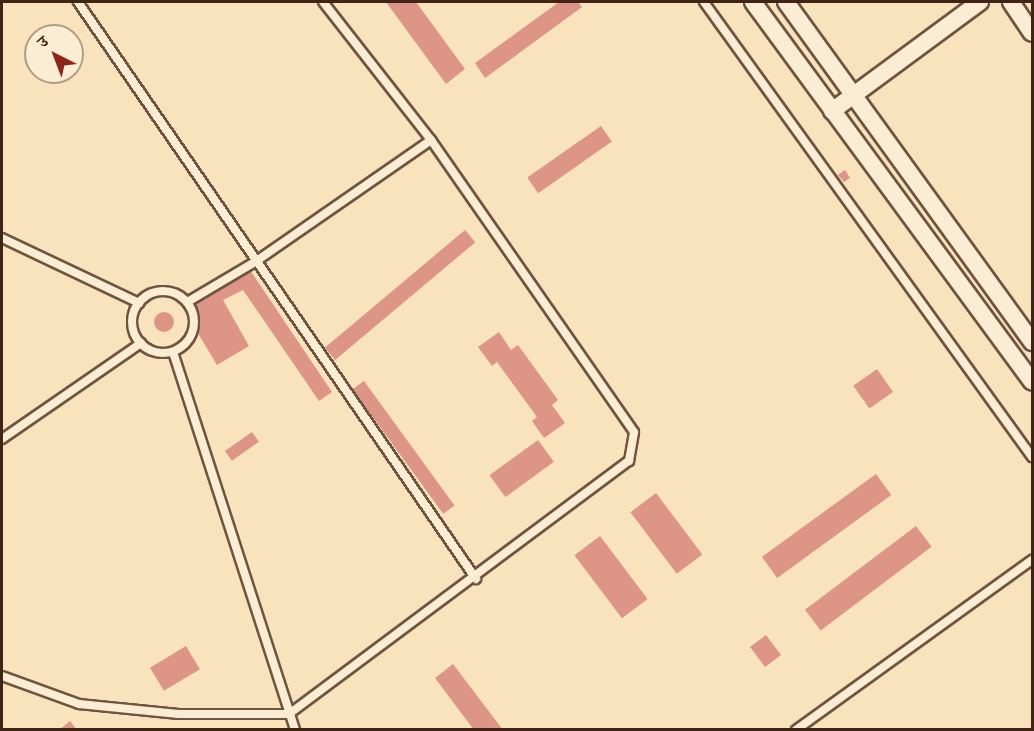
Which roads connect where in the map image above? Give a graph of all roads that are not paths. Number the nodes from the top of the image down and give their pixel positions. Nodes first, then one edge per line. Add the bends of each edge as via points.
1 (78, 2) edge
2 (323, 2) edge
3 (704, 2) edge
4 (753, 2) edge
5 (786, 2) edge
6 (980, 2) edge
7 (1011, 2) edge
8 (1032, 33) edge
9 (854, 95) junction
10 (832, 111) junction
11 (431, 140) junction
12 (2, 238) edge
13 (255, 262) junction
14 (189, 301) junction
15 (139, 303) junction
16 (1032, 342) edge
17 (141, 343) junction
18 (173, 352) junction
19 (1032, 382) edge
20 (2, 439) edge
21 (1032, 457) edge
22 (1032, 560) edge
23 (476, 579) junction
24 (2, 676) edge
25 (290, 714) junction
26 (295, 729) edge
27 (796, 729) edge

1 - 13 lane
2 - 11 lane
3 - 21 lane
4 - 10 street
5 - 9 street
6 - 9 street
7 - 8 street
9 - 10 street
9 - 16 street
10 - 19 street
11 - 13 lane
11 - 23 lane via 635,440 629,461 619,471
12 - 15 lane
13 - 14 lane
13 - 23 lane
14 - 15 lane via 160,290
14 - 18 lane via 190,341
15 - 17 lane via 132,327
17 - 18 lane via 156,353
17 - 20 lane
18 - 25 lane
22 - 27 lane
23 - 25 lane
24 - 25 lane via 79,704 179,714
25 - 26 lane

